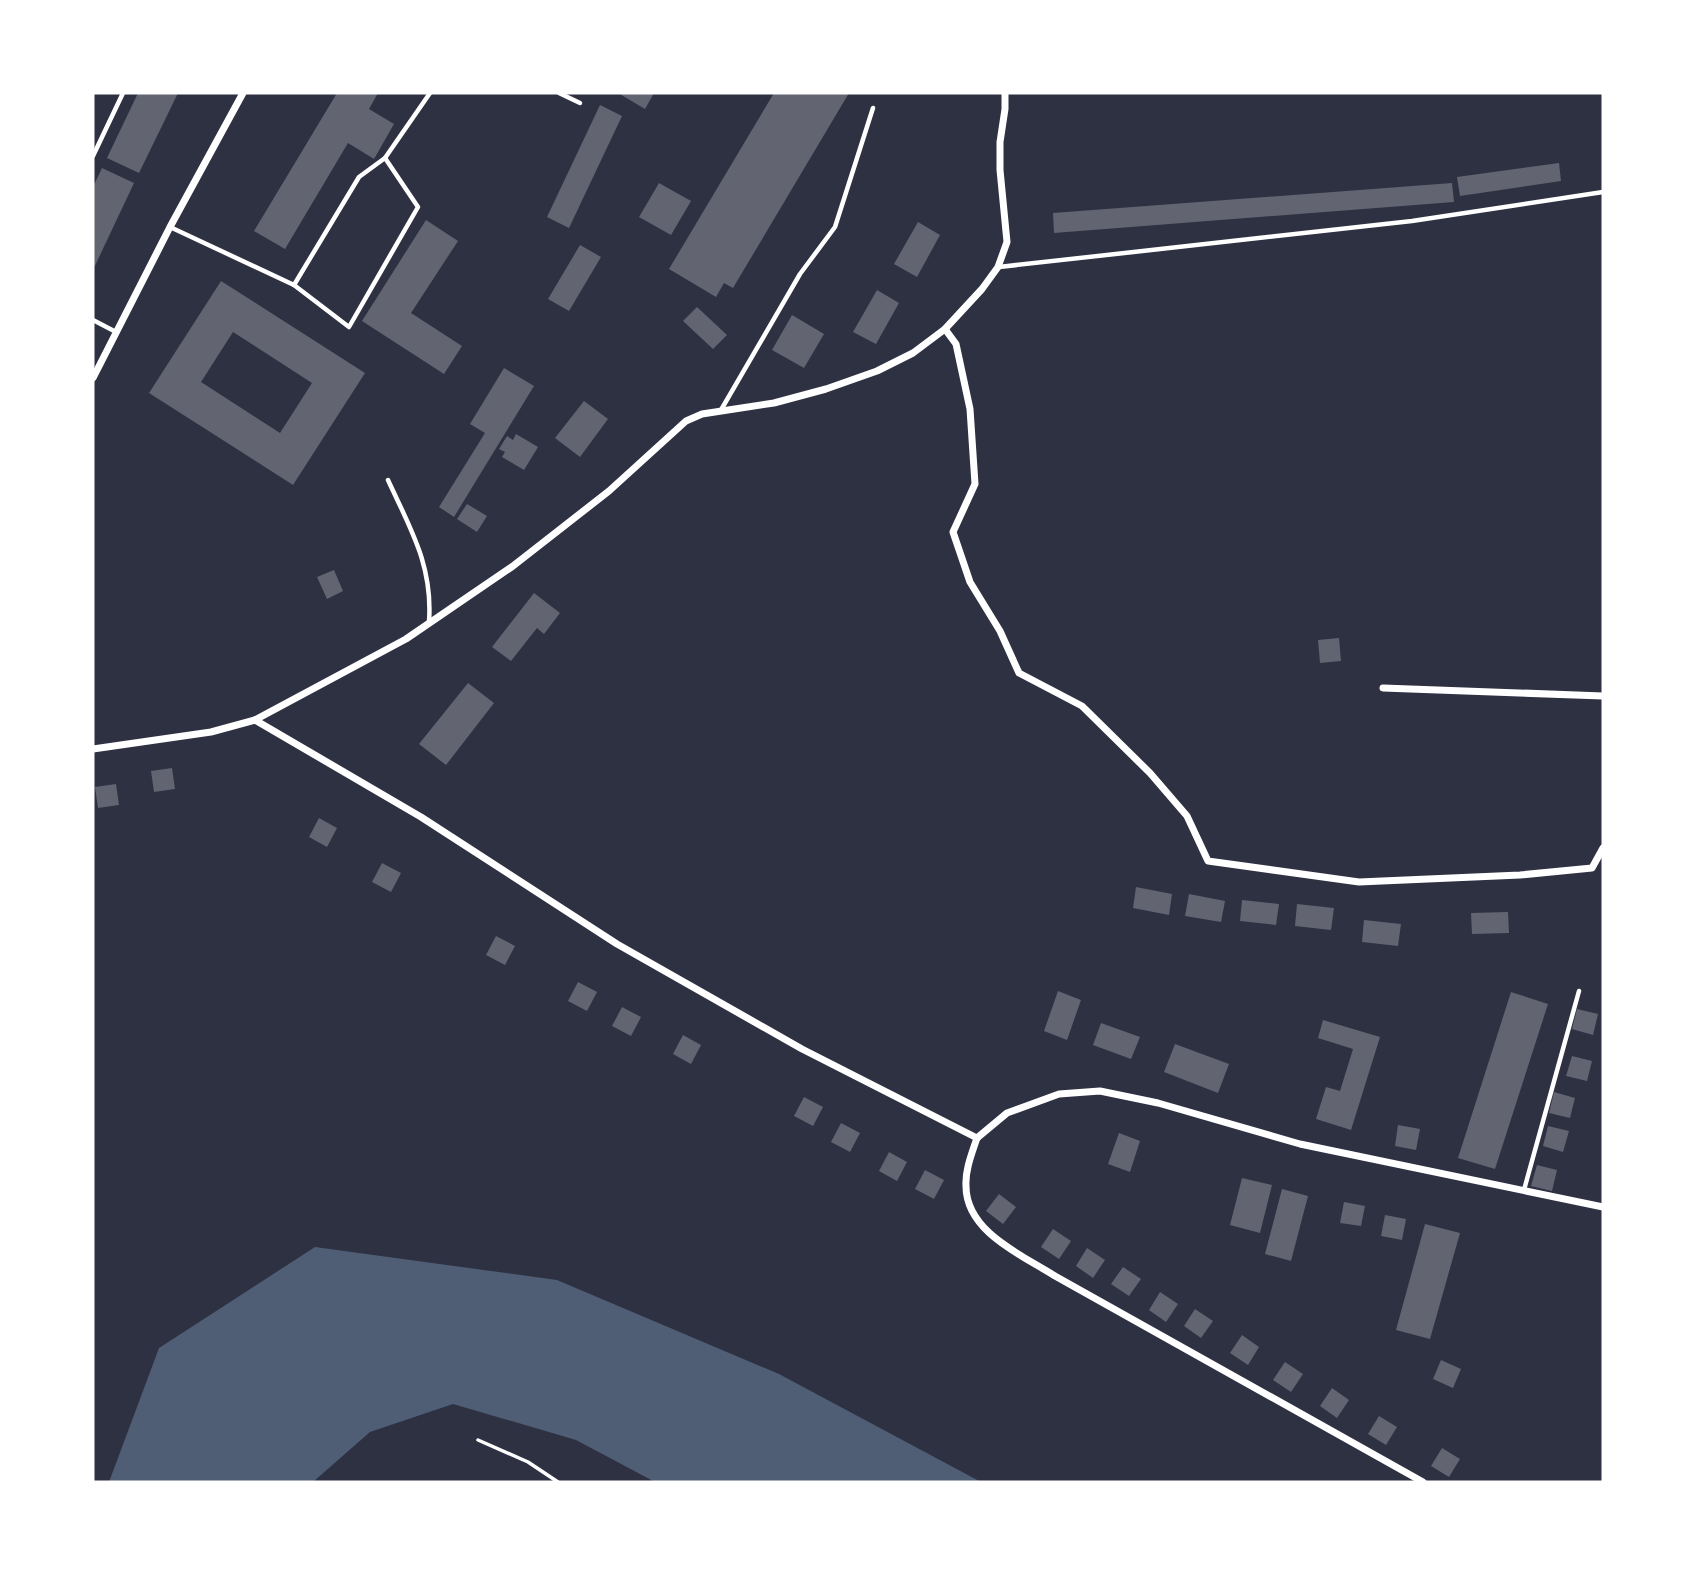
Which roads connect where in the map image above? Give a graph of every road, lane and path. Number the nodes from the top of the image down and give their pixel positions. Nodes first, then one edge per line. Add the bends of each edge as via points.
1 (123, 93) edge
2 (243, 93) edge
3 (430, 93) edge
4 (559, 93) edge
5 (1005, 93) edge
6 (580, 103) dead end
7 (873, 108) dead end
8 (93, 156) edge
9 (385, 158) junction
10 (1603, 192) edge
11 (170, 227) junction
12 (998, 267) junction
13 (294, 285) junction
14 (93, 320) edge
15 (945, 329) junction
16 (116, 332) junction
17 (93, 378) edge
18 (722, 410) junction
19 (388, 480) dead end
20 (429, 623) junction
21 (1383, 688) dead end
22 (1603, 696) edge
23 (255, 720) junction
24 (93, 749) edge
25 (1603, 848) edge
26 (1579, 991) dead end
27 (977, 1138) junction
28 (1524, 1190) junction
29 (1603, 1207) edge
30 (478, 1440) dead end
31 (558, 1482) edge
32 (1423, 1482) edge

1 - 8 lane
2 - 11 street
3 - 9 lane
4 - 6 lane
5 - 12 street via 1000,170 1007,242
7 - 18 lane via 835,227 800,274
9 - 13 lane via 359,177
9 - 13 lane via 418,207 349,327
10 - 12 lane via 1412,220
11 - 13 lane
11 - 16 street
12 - 15 street
14 - 16 lane
15 - 18 street via 913,353 877,371 774,403
15 - 25 street via 956,344 970,409 975,484 953,531 970,582 1019,673 1082,706 1150,773 1186,816 1208,861 1359,882 1399,882 1592,867
16 - 17 street
18 - 20 street via 686,421 609,491 513,566
19 - 20 lane via 427,572
20 - 23 street
21 - 22 street
23 - 24 street via 211,732
23 - 27 street via 421,817 617,944 802,1049
26 - 28 lane
27 - 28 street via 1007,1113 1059,1094 1100,1091 1300,1144
27 - 32 street via 965,1187 972,1215 997,1240
28 - 29 street
30 - 31 path via 528,1462

